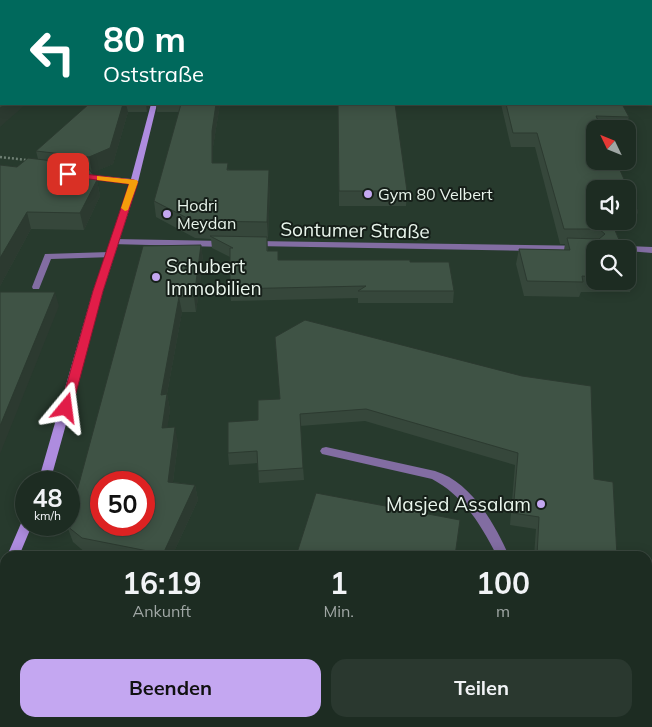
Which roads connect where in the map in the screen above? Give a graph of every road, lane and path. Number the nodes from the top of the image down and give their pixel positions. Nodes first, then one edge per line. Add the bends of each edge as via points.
1 (154, 105) edge
2 (0, 157) edge
3 (27, 160) edge
4 (77, 176) edge
5 (134, 182) junction
6 (114, 242) junction
7 (231, 244) edge
8 (250, 244) edge
9 (586, 249) edge
10 (636, 250) edge
11 (652, 250) edge
12 (110, 255) junction
13 (36, 287) dead end
14 (326, 451) dead end
15 (47, 471) edge
16 (21, 536) edge
17 (15, 551) edge
18 (501, 551) edge

1 - 5 main road
2 - 3 path
4 - 5 main road
5 - 6 main road
6 - 7 street
6 - 12 main road
8 - 9 street, Sontumer Straße
10 - 11 street
12 - 13 street via 48,256
12 - 15 main road
14 - 18 street via 435,474 451,482 488,525
16 - 17 main road

